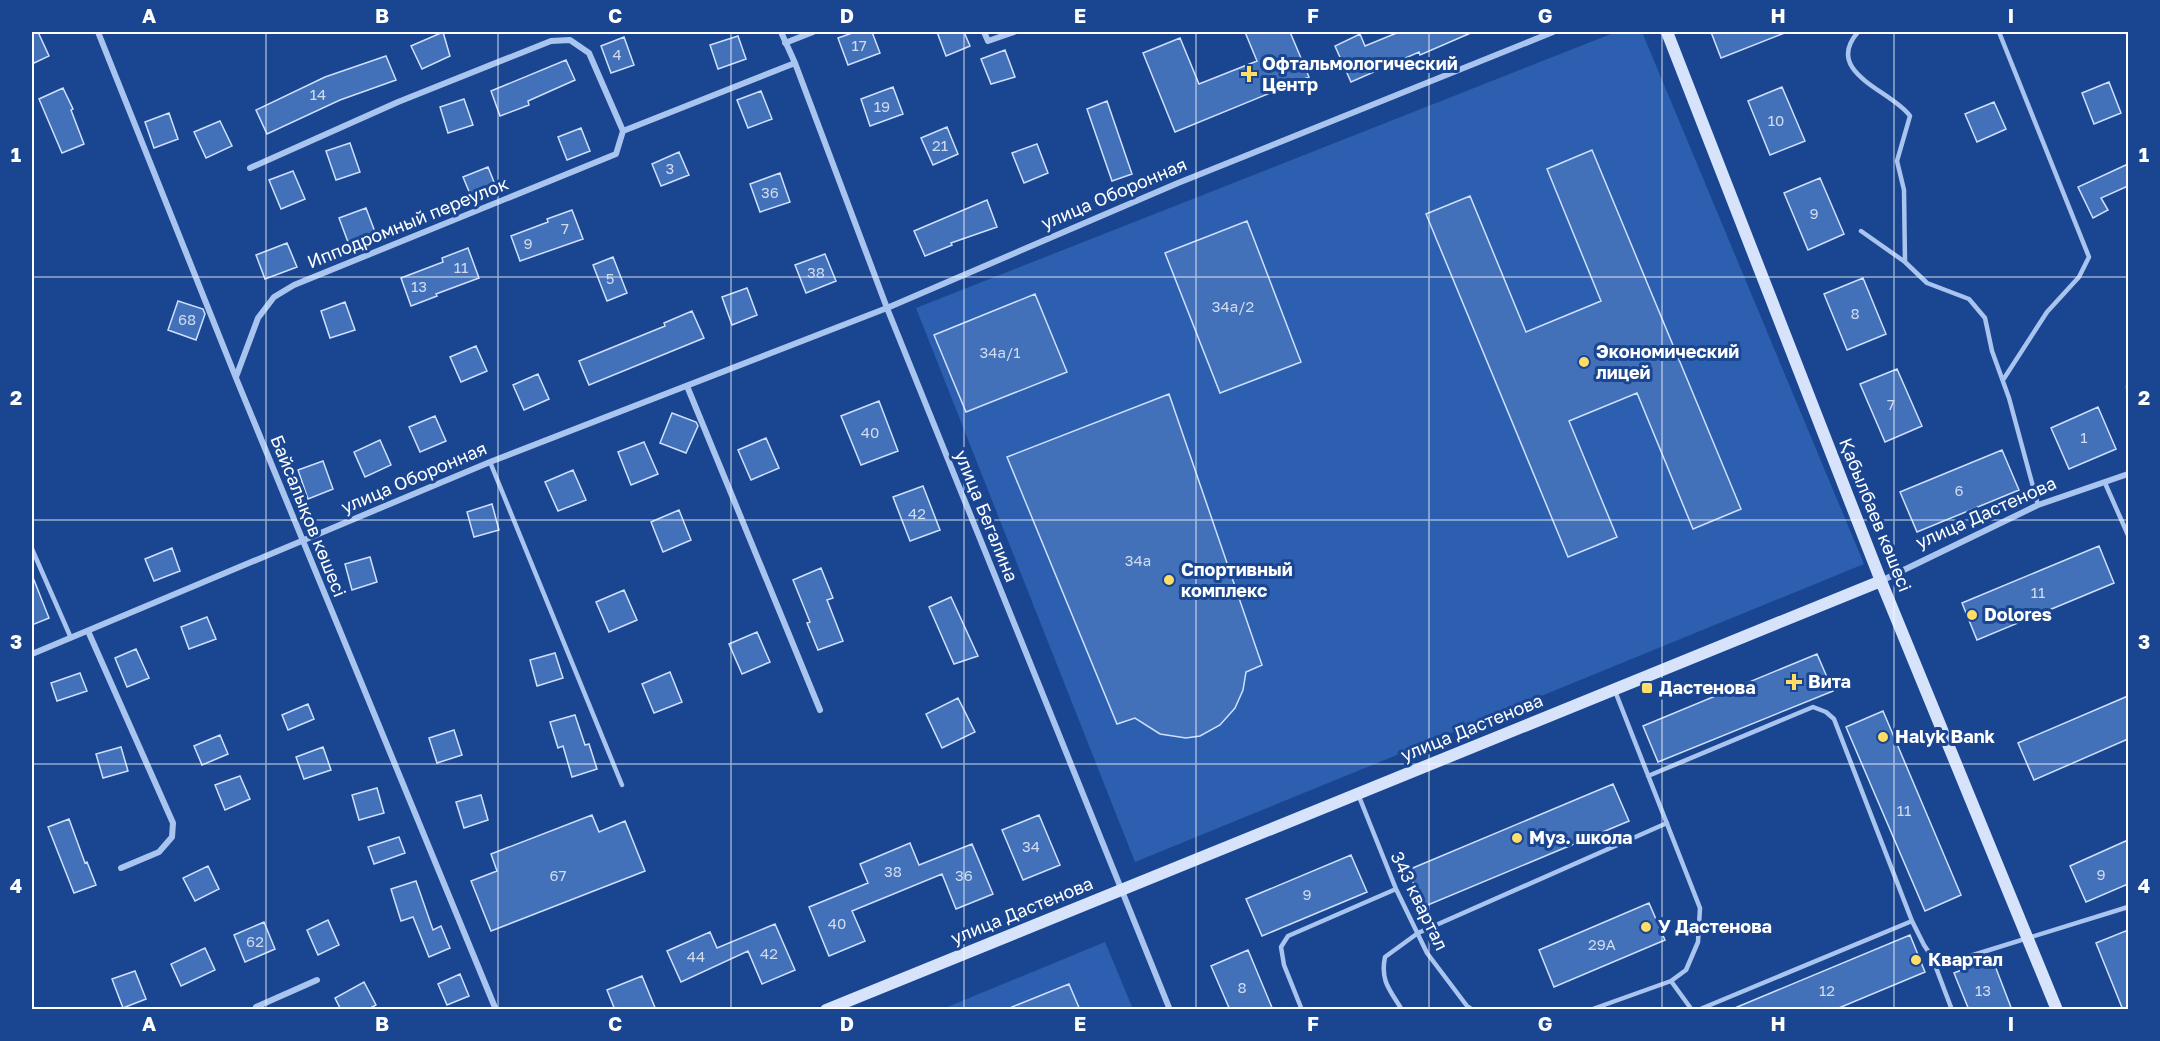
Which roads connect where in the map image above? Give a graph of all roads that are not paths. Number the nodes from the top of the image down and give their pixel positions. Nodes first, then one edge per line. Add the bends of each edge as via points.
1 (98, 32) edge
2 (781, 32) edge
3 (813, 32) edge
4 (984, 32) edge
5 (1014, 32) edge
6 (1553, 32) edge
7 (1667, 32) edge
8 (1858, 32) edge
9 (1999, 32) edge
10 (785, 43) junction
11 (795, 63) junction
12 (623, 131) junction
13 (250, 168) dead end
14 (1861, 231) dead end
15 (1905, 262) junction
16 (887, 308) junction
17 (236, 378) junction
18 (2003, 380) junction
19 (687, 386) junction
20 (490, 462) junction
21 (2128, 474) edge
22 (2105, 483) junction
23 (2038, 505) junction
24 (2128, 535) edge
25 (303, 542) junction
26 (32, 549) edge
27 (1881, 581) junction
28 (88, 631) junction
29 (70, 638) junction
30 (32, 654) edge
31 (1614, 690) junction
32 (820, 710) dead end
33 (1648, 776) junction
34 (622, 786) dead end
35 (1358, 794) junction
36 (1666, 823) junction
37 (121, 868) dead end
38 (1396, 889) junction
39 (1121, 891) junction
40 (2128, 907) edge
41 (1912, 921) junction
42 (1418, 933) junction
43 (2029, 938) junction
44 (1932, 957) junction
45 (317, 980) dead end
46 (1671, 981) junction
47 (1467, 1006) junction
48 (255, 1009) edge
49 (496, 1010) edge
50 (826, 1010) edge
51 (1170, 1010) edge
52 (1302, 1010) edge
53 (1402, 1010) edge
54 (1459, 1010) edge
55 (1473, 1010) edge
56 (1590, 1010) edge
57 (1692, 1010) edge
58 (1698, 1010) edge
59 (1952, 1010) edge
60 (2057, 1010) edge

1 - 17 street, Байсалықов көшесі
2 - 10 street, улица Бегалина
3 - 10 street
4 - 5 street via 988,42
6 - 16 street, улица Оборонная via 1178,183
7 - 27 street, Қабылбаев көшесі
8 - 15 lane via 1848,56 1857,74 1904,107 1910,116 1898,161 1904,190
9 - 18 lane via 2089,257
10 - 11 street, улица Бегалина
11 - 12 street
11 - 16 street, улица Бегалина
12 - 13 street via 589,52 570,40 551,41 398,102
12 - 17 street, Ипподромный переулок via 616,154 294,285 274,297 258,318
14 - 15 lane
15 - 18 lane via 1927,283 1969,299 1985,318
16 - 19 street, улица Оборонная
16 - 39 street, улица Бегалина
17 - 25 street, Байсалықов көшесі
18 - 23 lane
19 - 20 street, улица Оборонная
19 - 32 street
20 - 25 street, улица Оборонная
20 - 34 lane
21 - 22 street, улица Дастенова
22 - 23 street, улица Дастенова
22 - 24 lane
23 - 27 street, улица Дастенова
25 - 28 street, улица Оборонная
25 - 49 street, Байсалықов көшесі
26 - 29 lane
27 - 31 street, улица Дастенова
27 - 43 street, Қабылбаев көшесі
28 - 29 street, улица Оборонная
28 - 37 street via 173,823 172,837 159,852
29 - 30 street, улица Оборонная
31 - 33 lane
31 - 35 street, улица Дастенова
33 - 36 lane
33 - 41 lane via 1813,707 1826,712 1834,719
35 - 38 lane, 343 квартал
35 - 39 street, улица Дастенова
36 - 42 lane
36 - 46 lane via 1700,908 1698,942 1686,970
38 - 42 lane, 343 квартал
38 - 52 lane via 1288,936 1281,947 1284,965
39 - 50 street, улица Дастенова
39 - 51 street, улица Бегалина
40 - 43 lane
41 - 44 lane
41 - 58 lane
42 - 47 lane, 343 квартал via 1427,953
42 - 53 lane via 1385,957 1385,981
43 - 44 lane via 1957,960 1945,962
43 - 60 street, Қабылбаев көшесі
44 - 59 lane
45 - 48 street
46 - 56 lane
46 - 57 lane
47 - 54 lane
47 - 55 lane, 343 квартал

